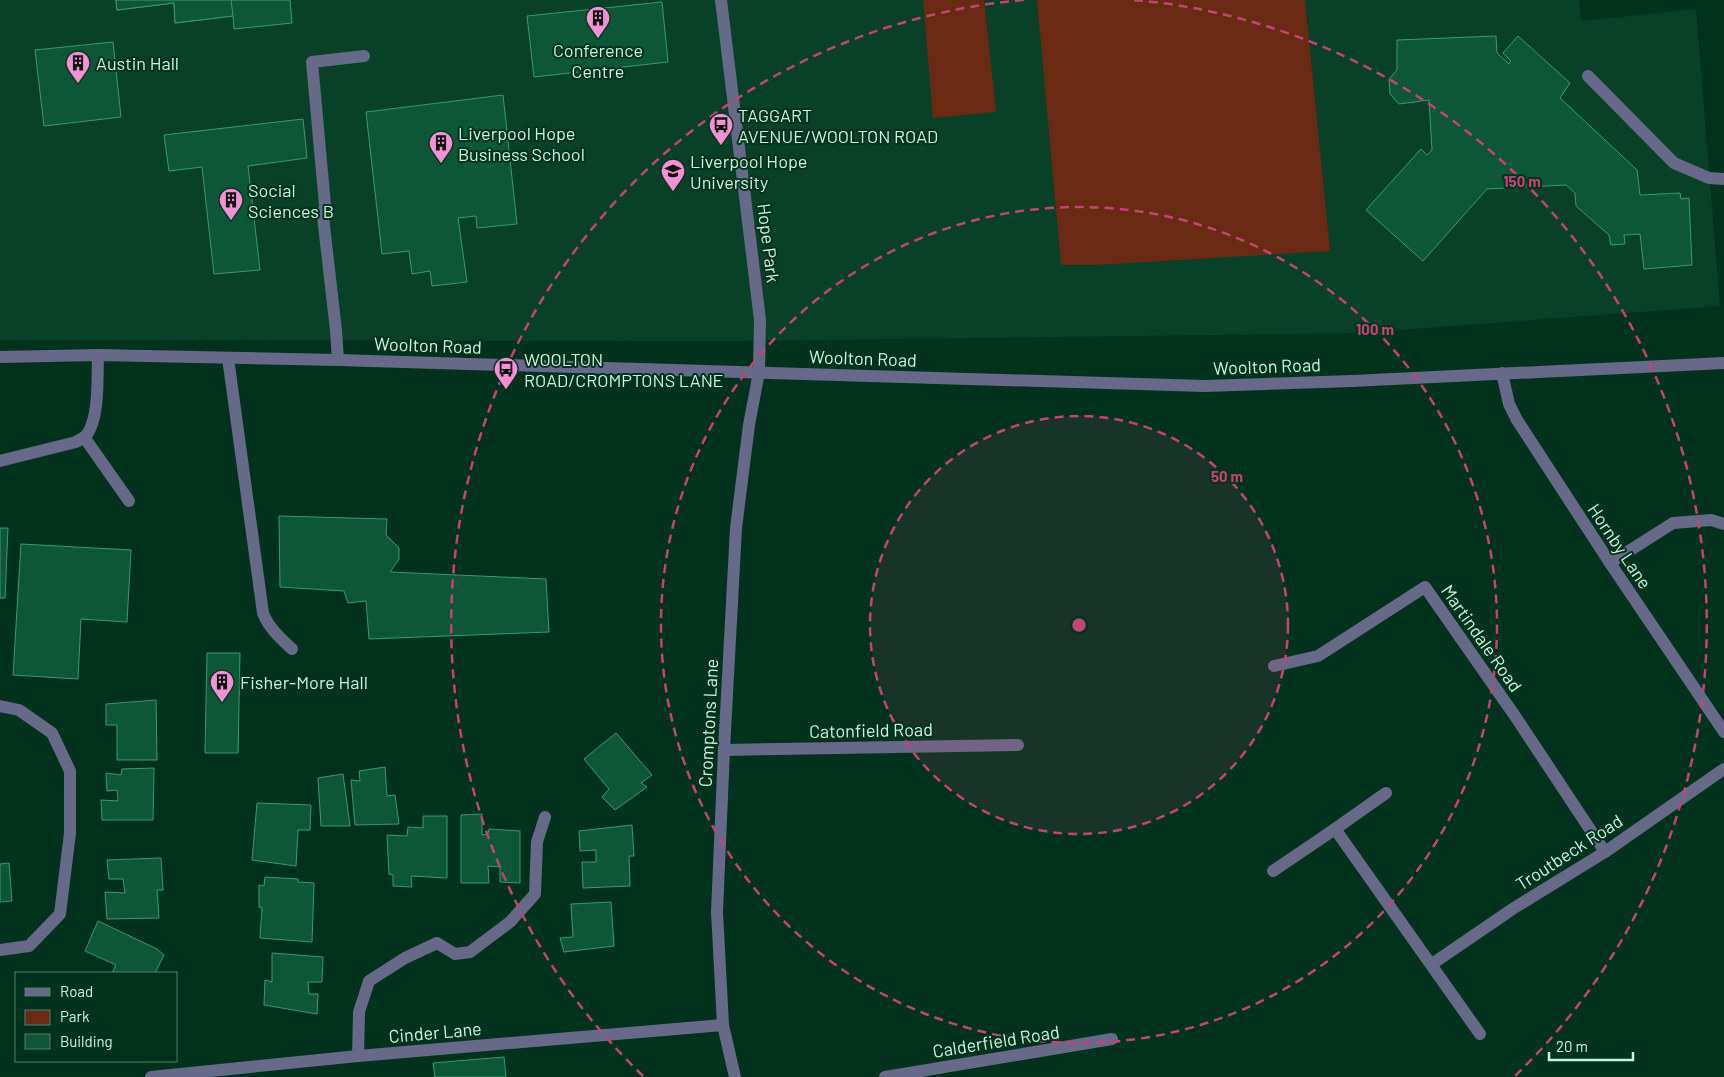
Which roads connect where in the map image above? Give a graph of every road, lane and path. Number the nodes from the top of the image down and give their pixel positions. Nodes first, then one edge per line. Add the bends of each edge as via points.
1 (721, 0) edge
2 (364, 56) dead end
3 (1588, 76) dead end
4 (1720, 179) edge
5 (98, 355) junction
6 (0, 357) edge
7 (228, 358) junction
8 (338, 360) junction
9 (1724, 363) edge
10 (758, 372) junction
11 (1502, 373) junction
12 (84, 437) junction
13 (0, 461) edge
14 (128, 501) dead end
15 (1724, 524) edge
16 (1610, 563) junction
17 (292, 649) dead end
18 (1274, 666) dead end
19 (0, 706) edge
20 (1724, 732) edge
21 (1018, 744) dead end
22 (724, 750) junction
23 (1724, 768) edge
24 (1386, 793) dead end
25 (545, 818) dead end
26 (1336, 829) junction
27 (1605, 852) junction
28 (1273, 870) dead end
29 (0, 950) edge
30 (1432, 964) junction
31 (723, 1025) junction
32 (1480, 1034) dead end
33 (1112, 1040) dead end
34 (358, 1056) junction
35 (151, 1077) edge
36 (735, 1077) edge
37 (885, 1077) edge

1 - 10 street, Hope Park via 759,299
2 - 8 street via 312,62 326,204 323,217
3 - 4 street via 1674,163 1709,178
5 - 6 street, Woolton Road
5 - 7 street, Woolton Road
5 - 12 street via 96,406 90,429
7 - 8 street, Woolton Road
7 - 17 street via 263,613 274,631
8 - 10 street, Woolton Road
9 - 11 street, Woolton Road
10 - 11 street, Woolton Road via 1205,386
10 - 22 street, Cromptons Lane via 736,528
11 - 16 street, Hornby Lane via 1509,404 1517,420
12 - 13 street via 76,442
12 - 14 street
15 - 16 street via 1711,520 1673,523
16 - 20 street, Hornby Lane
18 - 27 street, Martindale Road via 1318,656 1425,588
19 - 29 street via 19,710 52,733 70,771 70,833 60,914 29,946
21 - 22 street, Catonfield Road
22 - 31 street, Cromptons Lane via 717,912
23 - 27 street, Troutbeck Road
24 - 26 street
25 - 34 street via 537,842 535,894 510,922 470,952 455,954 437,943 368,981 359,1012
26 - 28 street
26 - 30 street
27 - 30 street, Troutbeck Road
30 - 32 street
31 - 34 street, Cinder Lane
31 - 36 street, Cromptons Lane
33 - 37 street, Calderfield Road
34 - 35 street, Cinder Lane

